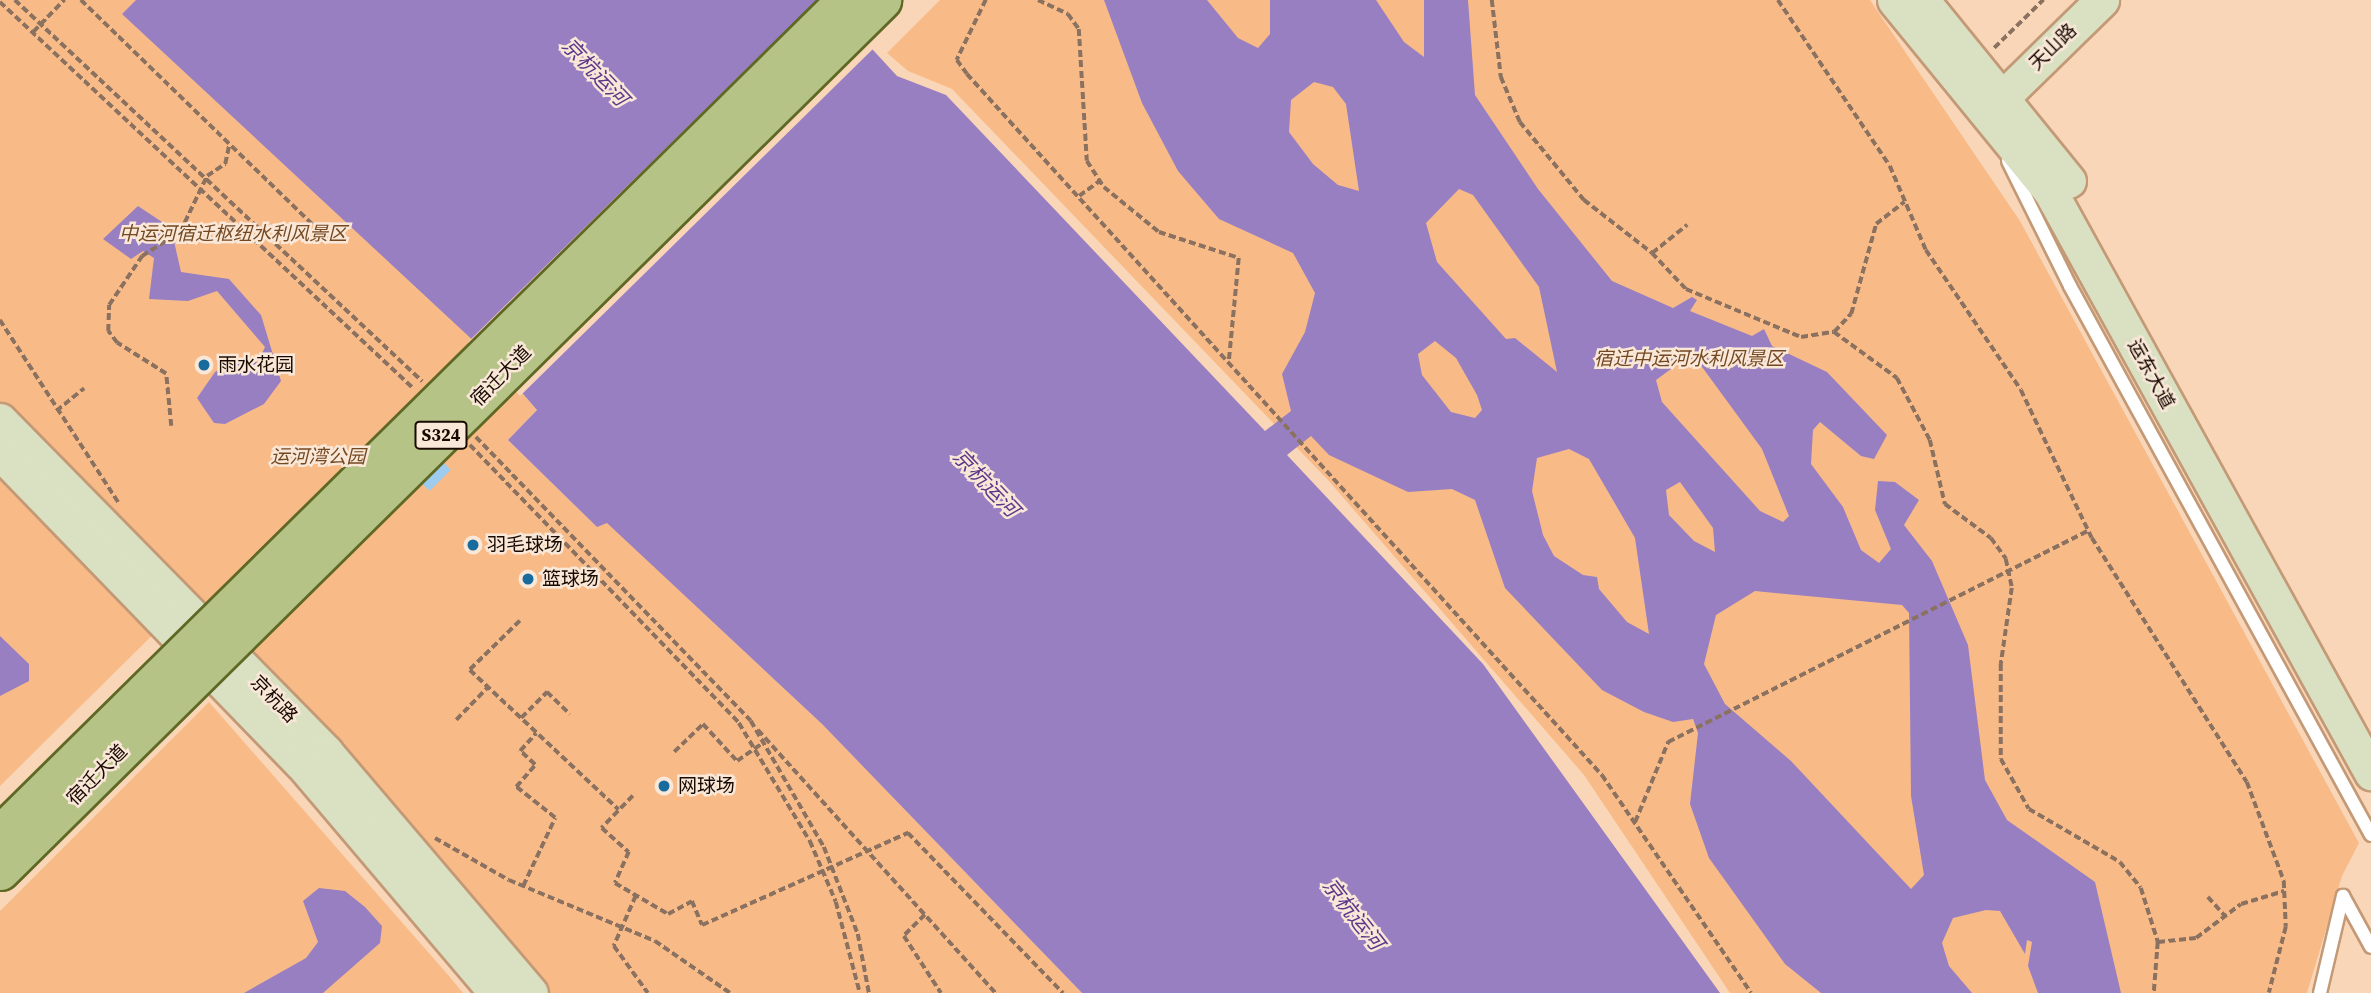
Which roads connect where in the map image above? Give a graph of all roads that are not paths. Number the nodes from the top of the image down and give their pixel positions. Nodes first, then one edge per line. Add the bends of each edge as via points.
1 (845, 0) edge
2 (882, 0) edge
3 (1894, 0) edge
4 (1922, 0) edge
5 (2072, 0) edge
6 (2102, 0) edge
7 (1989, 87) junction
8 (0, 420) edge
9 (0, 453) edge
10 (2371, 729) edge
11 (2371, 773) edge
12 (0, 834) edge
13 (2371, 835) edge
14 (0, 871) edge
15 (2371, 947) edge
16 (496, 993) edge
17 (531, 993) edge
18 (2320, 993) edge

1 - 12 main road, 宿迁大道 / S324, bridge
2 - 14 main road, 宿迁大道 / S324, bridge
3 - 7 street, 运东大道
4 - 7 street, 运东大道
5 - 7 street, 天山路
6 - 7 street, 天山路
7 - 10 street, 运东大道 via 2063,171
7 - 11 street, 运东大道
7 - 13 lane via 2070,286
8 - 17 street, 京杭路 via 390,822
9 - 16 street, 京杭路 via 300,762
15 - 18 lane via 2343,896

